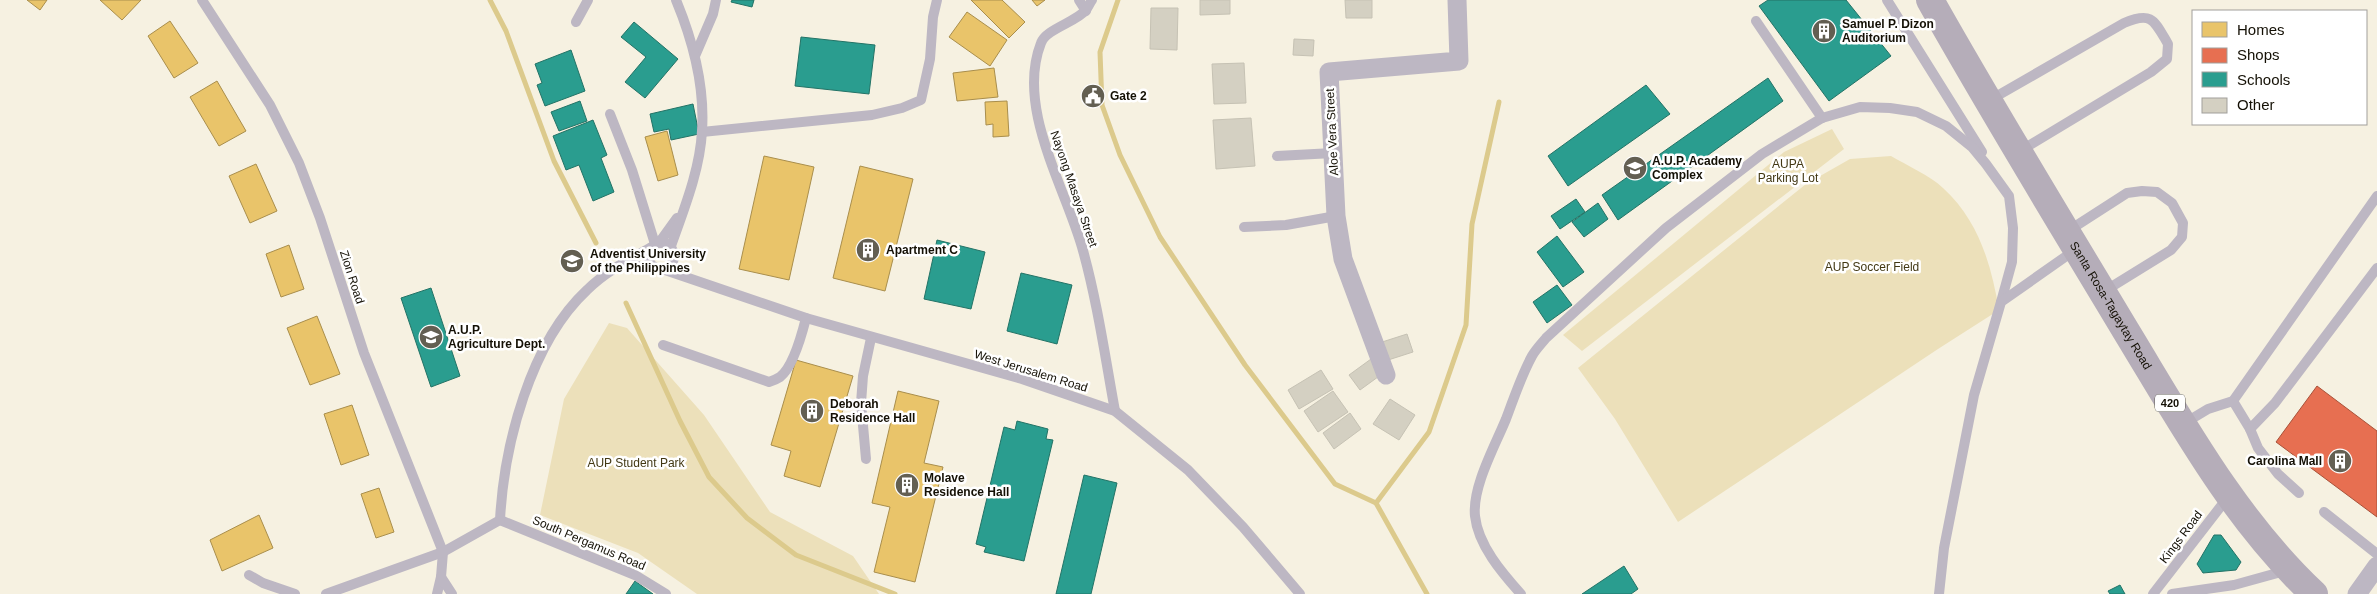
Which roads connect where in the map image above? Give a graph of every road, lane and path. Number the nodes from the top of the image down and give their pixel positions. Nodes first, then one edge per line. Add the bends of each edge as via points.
1 (202, 0) edge
2 (588, 0) edge
3 (676, 0) edge
4 (716, 0) edge
5 (937, 0) edge
6 (1079, 0) edge
7 (1092, 0) edge
8 (1457, 0) edge
9 (1887, 0) edge
10 (1930, 0) edge
11 (1086, 11) junction
12 (1756, 21) dead end
13 (576, 22) dead end
14 (695, 56) junction
15 (1988, 100) junction
16 (610, 114) dead end
17 (1822, 118) junction
18 (702, 132) junction
19 (2019, 152) junction
20 (1333, 153) junction
21 (1277, 156) dead end
22 (2009, 196) junction
23 (2377, 196) edge
24 (684, 209) junction
25 (1336, 216) junction
26 (1244, 227) dead end
27 (2072, 240) junction
28 (655, 245) junction
29 (671, 246) junction
30 (675, 258) junction
31 (615, 268) junction
32 (658, 268) junction
33 (2377, 268) edge
34 (690, 279) junction
35 (2103, 292) junction
36 (2001, 302) junction
37 (806, 318) junction
38 (871, 338) junction
39 (663, 345) dead end
40 (1386, 375) dead end
41 (2233, 401) junction
42 (1115, 411) junction
43 (2183, 424) junction
44 (2250, 429) junction
45 (866, 460) dead end
46 (2299, 493) dead end
47 (2229, 496) junction
48 (2324, 512) dead end
49 (500, 520) junction
50 (442, 552) junction
51 (2377, 554) edge
52 (2377, 566) edge
53 (2288, 570) junction
54 (249, 576) dead end
55 (441, 577) junction
56 (295, 594) edge
57 (326, 594) edge
58 (437, 594) edge
59 (452, 594) edge
60 (666, 594) edge
61 (1300, 594) edge
62 (1521, 594) edge
63 (1939, 594) edge
64 (2153, 594) edge
65 (2172, 594) edge
66 (2314, 594) edge
67 (2357, 594) edge

1 - 50 lane, Zion Road via 270,105 299,163 364,353
2 - 13 lane
3 - 14 lane
4 - 14 lane
5 - 18 lane via 921,100 872,115
6 - 11 lane
7 - 11 lane, Nayong Masaya Street
8 - 20 street, Aloe Vera Street via 1459,61 1329,72
9 - 22 lane
10 - 15 main road, Santa Rosa-Tagaytay Road / 420
11 - 42 lane, Nayong Masaya Street via 1041,41 1033,71 1033,99 1082,247 1099,318
12 - 17 lane
14 - 18 lane via 702,91
15 - 19 main road, Santa Rosa-Tagaytay Road / 420
15 - 19 lane via 2140,16 2150,18 2168,44 2167,59 2151,72
16 - 28 lane via 632,170
17 - 22 lane via 1860,107 1917,112 1946,126 1972,147
17 - 62 lane via 1762,154 1666,228 1546,338 1533,354 1486,469 1475,515 1478,530 1491,556
18 - 24 lane
19 - 27 main road, Santa Rosa-Tagaytay Road / 420
20 - 21 lane
20 - 25 street, Aloe Vera Street
22 - 36 lane via 2014,228 2012,262
23 - 41 lane
24 - 28 lane
24 - 29 lane
25 - 26 lane via 1286,225
25 - 40 street, Aloe Vera Street via 1346,271
27 - 35 main road, Santa Rosa-Tagaytay Road / 420
27 - 35 lane via 2127,193 2157,192 2172,203 2183,223 2182,237 2171,250
27 - 36 lane
28 - 29 lane
28 - 31 lane
28 - 32 lane via 648,258
29 - 30 lane
30 - 32 lane via 671,264
30 - 34 lane
31 - 32 lane, West Jerusalem Road via 630,264
31 - 49 lane via 587,290 564,316 545,348 523,400 509,446
32 - 34 lane, West Jerusalem Road
33 - 44 lane via 2275,403
34 - 37 lane, West Jerusalem Road
35 - 43 main road, Santa Rosa-Tagaytay Road / 420
36 - 63 lane via 1974,395 1944,548
37 - 38 lane, West Jerusalem Road
37 - 39 lane via 786,369 780,378 768,382
38 - 42 lane, West Jerusalem Road via 1022,379
38 - 45 lane via 861,404
41 - 43 lane via 2208,409
41 - 44 lane
42 - 61 lane, West Jerusalem Road via 1188,470 1243,527
43 - 47 main road, Santa Rosa-Tagaytay Road / 420
44 - 46 lane via 2258,448 2273,468
47 - 53 main road, Santa Rosa-Tagaytay Road / 420
47 - 64 lane, Kings Road
48 - 51 lane
49 - 50 lane
49 - 60 lane, South Pergamus Road via 636,575
50 - 55 lane, Zion Road
50 - 57 lane
52 - 67 street
53 - 65 lane via 2234,585
53 - 66 main road, Santa Rosa-Tagaytay Road / 420
54 - 56 lane
55 - 58 lane, Zion Road
55 - 59 lane

